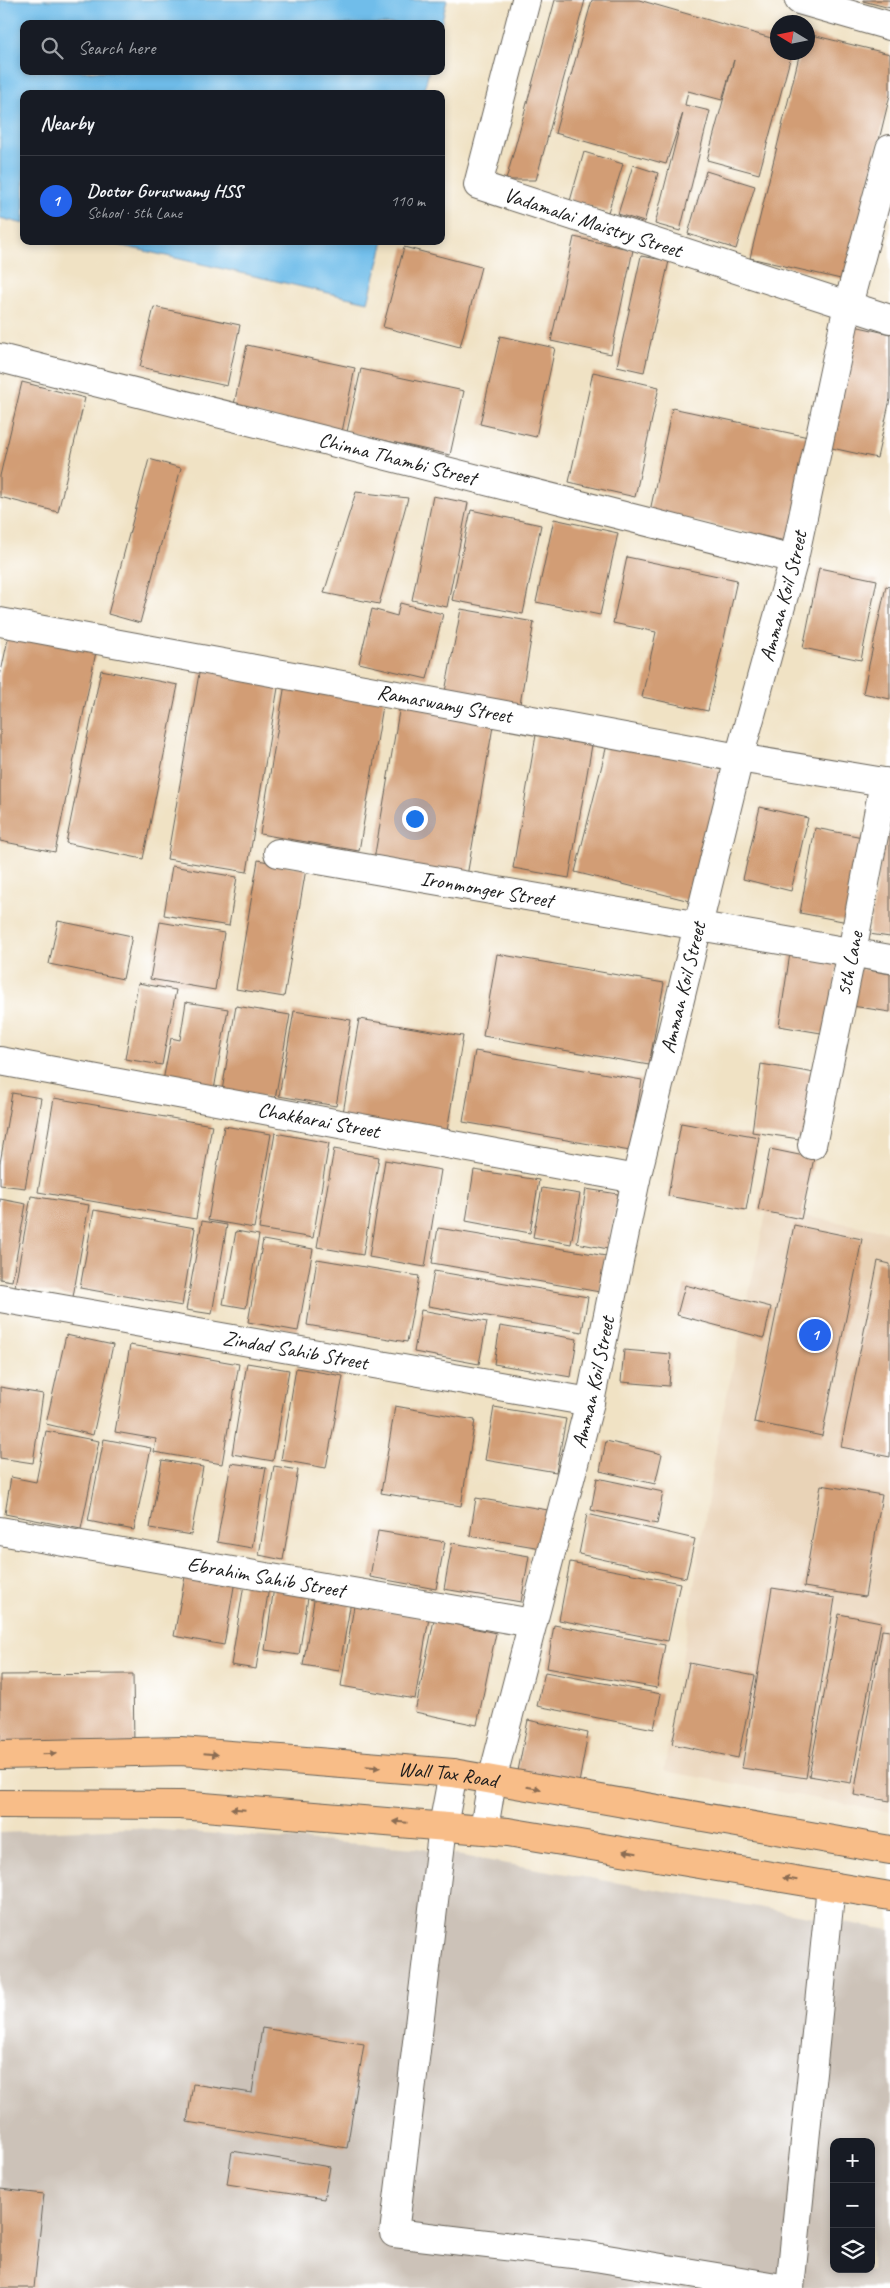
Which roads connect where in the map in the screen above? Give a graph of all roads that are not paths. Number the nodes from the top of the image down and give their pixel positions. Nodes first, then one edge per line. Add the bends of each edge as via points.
1 (526, 0) edge
2 (798, 0) edge
3 (890, 26) edge
4 (890, 149) edge
5 (848, 305) junction
6 (890, 318) edge
7 (0, 358) edge
8 (794, 559) junction
9 (0, 622) edge
10 (739, 758) junction
11 (887, 783) edge
12 (278, 853) dead end
13 (697, 926) junction
14 (852, 952) junction
15 (890, 959) edge
16 (1, 1065) edge
17 (812, 1145) dead end
18 (636, 1179) junction
19 (0, 1298) edge
20 (590, 1402) junction
21 (0, 1531) edge
22 (532, 1623) junction
23 (0, 1755) edge
24 (453, 1773) junction
25 (492, 1780) junction
26 (0, 1804) edge
27 (443, 1826) junction
28 (484, 1829) junction
29 (890, 1850) edge
30 (831, 1886) junction
31 (890, 1896) edge
32 (782, 2288) edge
33 (790, 2288) edge

1 - 5 street, Vadamalai Maistry Street via 478,185
2 - 3 street
4 - 5 street, Amman Koil Street
5 - 6 street, Vadamalai Maistry Street
5 - 8 street, Amman Koil Street
7 - 8 street, Chinna Thambi Street
8 - 10 street, Amman Koil Street
9 - 10 street, Ramaswamy Street
10 - 11 street, Ramaswamy Street
10 - 13 street, Amman Koil Street
11 - 14 street, 5th Lane
12 - 13 street, Ironmonger Street
13 - 14 street, Ironmonger Street
13 - 18 street, Amman Koil Street
14 - 15 street, Ironmonger Street
14 - 17 street, 5th Lane
16 - 18 street, Chakkarai Street
18 - 20 street, Amman Koil Street
19 - 20 street, Zindad Sahib Street
20 - 22 street, Amman Koil Street
21 - 22 street, Ebrahim Sahib Street
22 - 25 street, Amman Koil Street
23 -> 24 main road, Wall Tax Road via 181,1751
24 - 25 main road, Wall Tax Road
24 - 27 street
25 - 28 street, Amman Koil Street
25 -> 29 main road, Wall Tax Road
27 -> 26 main road via 180,1805
27 - 28 main road
27 - 32 street via 394,2233 589,2256
30 -> 28 main road
30 - 31 main road
30 - 33 street

